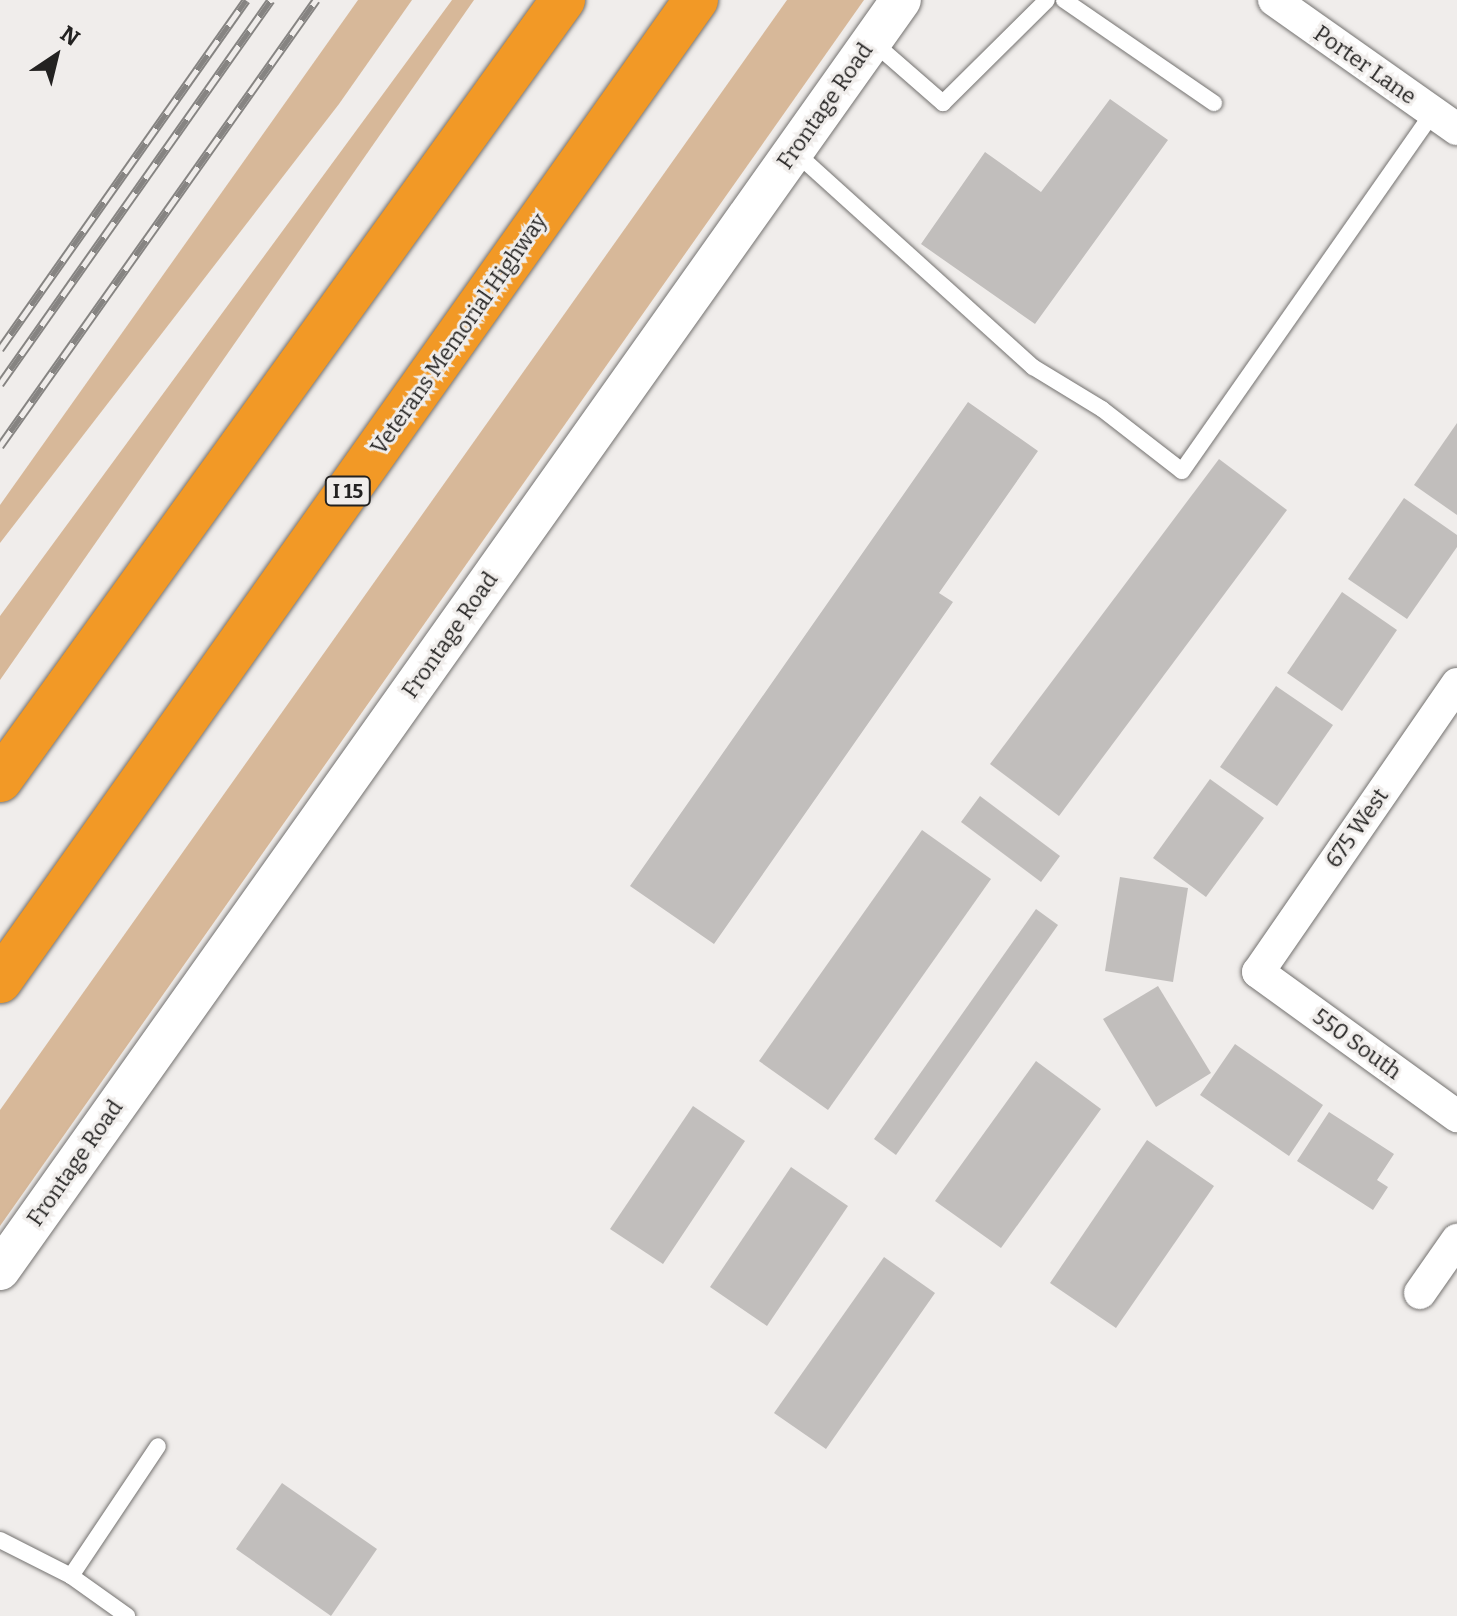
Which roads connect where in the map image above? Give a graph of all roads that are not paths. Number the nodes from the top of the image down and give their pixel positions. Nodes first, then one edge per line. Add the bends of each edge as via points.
1 (563, 0) edge
2 (696, 0) edge
3 (901, 0) edge
4 (1047, 0) edge
5 (1064, 0) edge
6 (1280, 2) edge
7 (872, 41) junction
8 (1214, 103) dead end
9 (1445, 121) edge
10 (793, 151) junction
11 (1457, 684) edge
12 (0, 780) edge
13 (1258, 972) joint
14 (0, 981) edge
15 (1457, 1116) edge
16 (1457, 1240) edge
17 (0, 1270) edge
18 (1420, 1293) dead end
19 (158, 1446) dead end
20 (0, 1540) edge
21 (71, 1576) junction
22 (127, 1616) edge

1 - 12 highway
2 - 14 highway, Veterans Memorial Highway / I 15
3 - 7 street, Frontage Road
4 - 7 lane via 943,103
5 - 8 lane
6 - 9 street, Porter Lane
7 - 10 street, Frontage Road
9 - 10 lane via 1182,471 1102,409 1033,367
10 - 17 street, Frontage Road
11 - 13 street, 675 West
13 - 15 street, 550 South
16 - 18 street
19 - 21 lane
20 - 21 lane
21 - 22 lane

